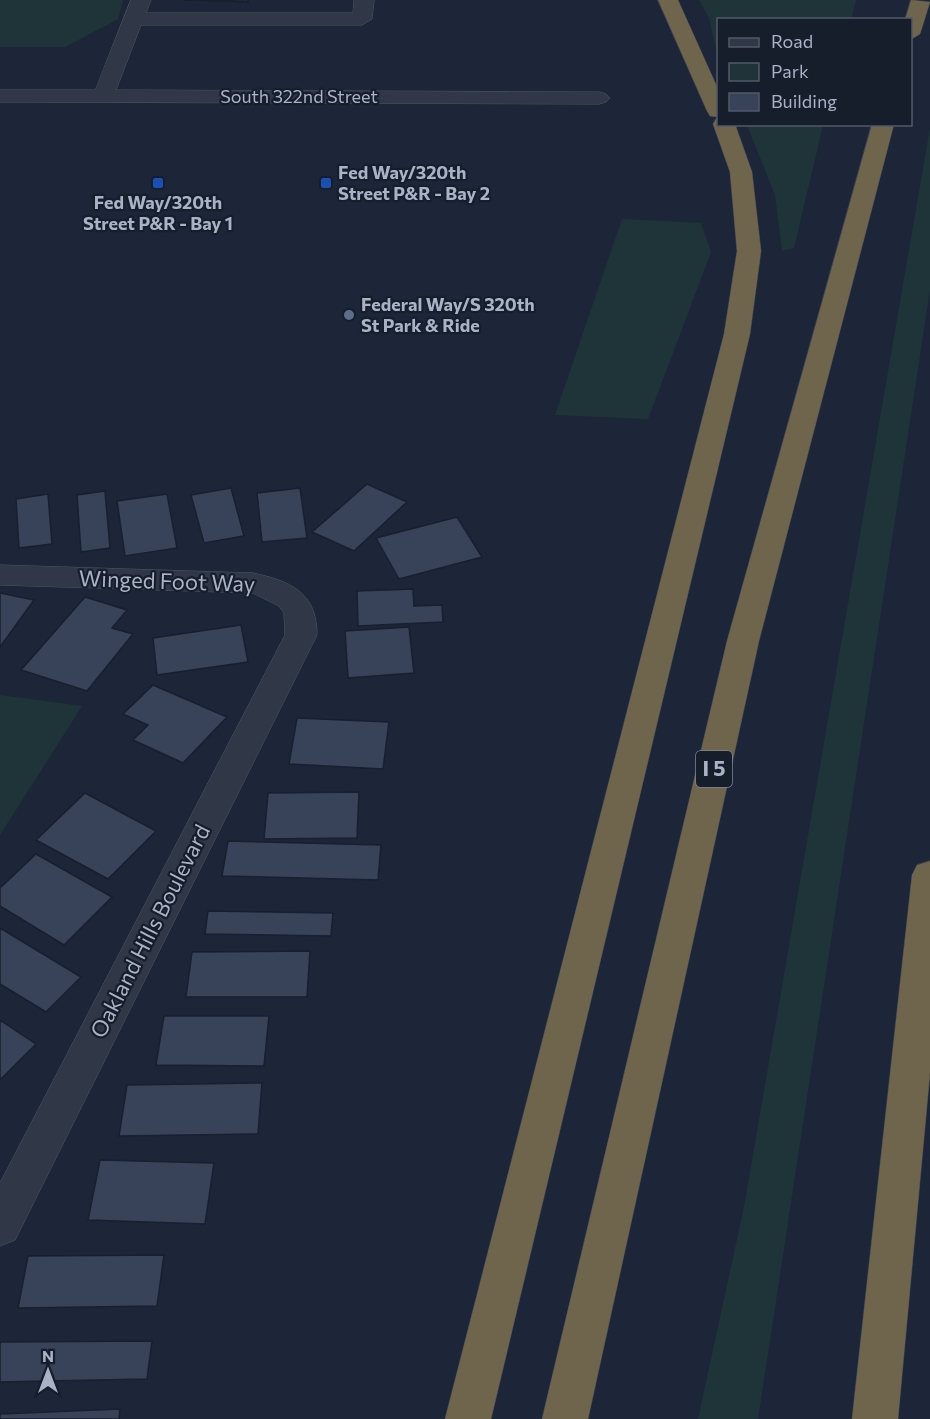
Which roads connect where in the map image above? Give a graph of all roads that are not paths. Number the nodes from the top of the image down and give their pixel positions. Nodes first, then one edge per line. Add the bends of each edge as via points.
1 (364, 0) edge
2 (668, 0) edge
3 (903, 0) edge
4 (921, 0) edge
5 (277, 9) edge
6 (138, 10) edge
7 (901, 18) edge
8 (912, 28) edge
9 (0, 96) edge
10 (103, 96) junction
11 (599, 98) dead end
12 (717, 109) edge
13 (725, 126) edge
14 (883, 126) edge
15 (0, 575) edge
16 (301, 635) joint
17 (930, 875) edge
18 (0, 1226) edge
19 (468, 1419) edge
20 (565, 1419) edge
21 (875, 1419) edge

1 - 5 street via 362,19
2 - 12 highway
3 - 7 highway
4 - 8 highway
5 - 6 street
6 - 10 street
9 - 10 street, South 322nd Street
10 - 11 street, South 322nd Street
13 - 19 highway via 741,172 750,251 737,334
14 - 20 highway, I 5 via 743,641
15 - 16 street, Winged Foot Way via 266,585 294,602 303,617
16 - 18 street, Oakland Hills Boulevard
17 - 21 highway

